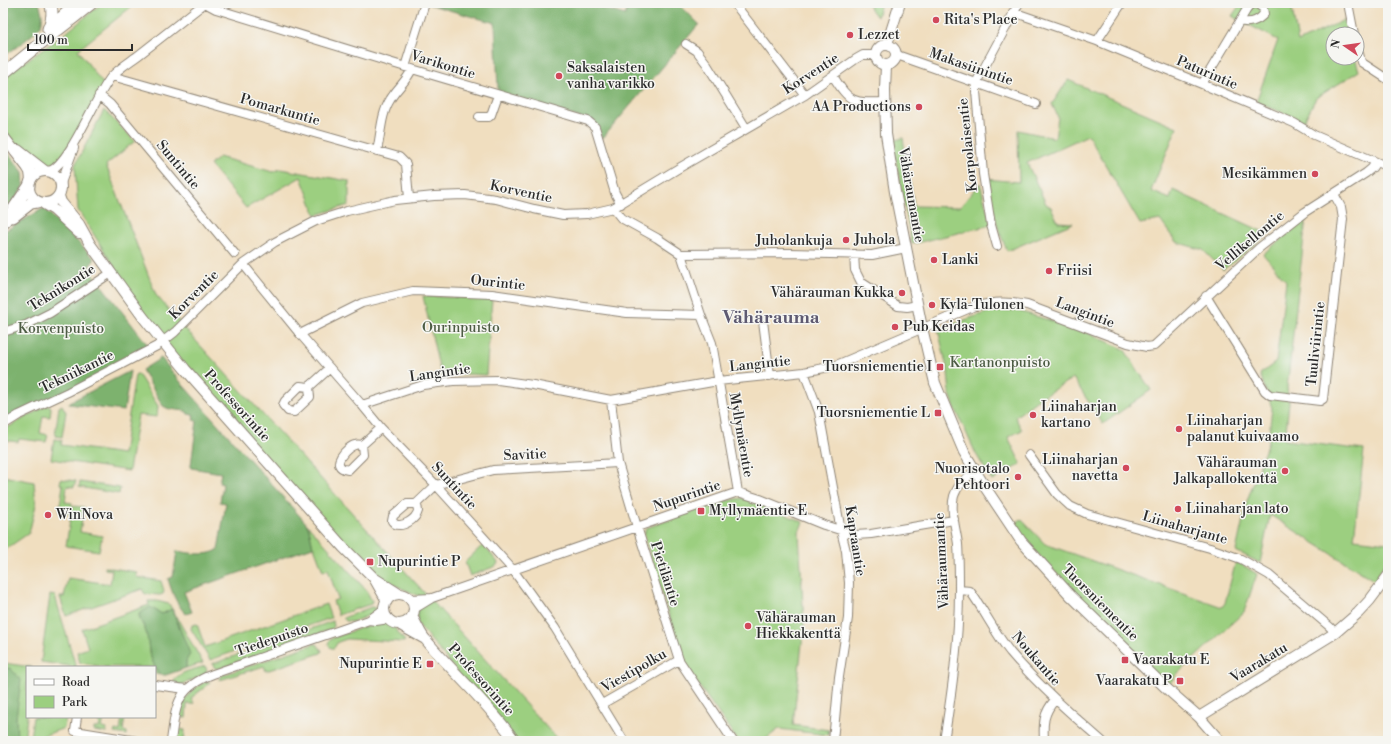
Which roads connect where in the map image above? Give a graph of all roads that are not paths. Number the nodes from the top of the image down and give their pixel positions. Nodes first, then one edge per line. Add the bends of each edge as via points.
1 (50, 3) edge
2 (77, 3) edge
3 (92, 3) edge
4 (205, 3) edge
5 (425, 3) edge
6 (734, 3) edge
7 (900, 3) edge
8 (1018, 3) edge
9 (1122, 3) edge
10 (1348, 3) edge
11 (1013, 12) junction
12 (1240, 21) dead end
13 (1352, 26) edge
14 (46, 33) junction
15 (1097, 41) junction
16 (686, 44) dead end
17 (887, 44) junction
18 (33, 48) junction
19 (876, 55) junction
20 (897, 55) junction
21 (886, 65) junction
22 (1365, 65) edge
23 (409, 68) junction
24 (3, 74) edge
25 (112, 76) junction
26 (833, 76) junction
27 (1388, 78) edge
28 (976, 83) junction
29 (1202, 84) junction
30 (99, 95) junction
31 (498, 95) junction
32 (805, 95) junction
33 (885, 102) junction
34 (1036, 104) dead end
35 (479, 117) dead end
36 (746, 128) junction
37 (3, 136) edge
38 (77, 138) junction
39 (12, 147) junction
40 (377, 151) junction
41 (1376, 162) junction
42 (1388, 167) edge
43 (48, 171) junction
44 (30, 183) junction
45 (61, 183) junction
46 (1334, 194) junction
47 (59, 196) junction
48 (409, 198) junction
49 (41, 203) junction
50 (621, 204) junction
51 (613, 208) junction
52 (4, 221) edge
53 (90, 244) junction
54 (997, 246) dead end
55 (906, 248) junction
56 (235, 254) dead end
57 (681, 254) junction
58 (854, 254) junction
59 (243, 264) junction
60 (111, 273) junction
61 (1206, 296) junction
62 (918, 305) junction
63 (701, 315) junction
64 (763, 321) dead end
65 (922, 328) junction
66 (3, 332) edge
67 (300, 334) junction
68 (163, 342) junction
69 (1147, 347) joint
70 (330, 368) junction
71 (804, 372) junction
72 (770, 376) junction
73 (718, 381) junction
74 (309, 387) dead end
75 (611, 400) junction
76 (362, 405) junction
77 (3, 425) edge
78 (381, 428) junction
79 (362, 445) dead end
80 (1029, 455) dead end
81 (618, 463) junction
82 (976, 471) junction
83 (436, 485) junction
84 (738, 492) junction
85 (416, 504) dead end
86 (954, 519) junction
87 (637, 527) junction
88 (841, 531) junction
89 (512, 570) junction
90 (1388, 576) edge
91 (374, 578) junction
92 (959, 590) junction
93 (399, 594) junction
94 (410, 598) junction
95 (432, 598) junction
96 (386, 605) junction
97 (413, 613) junction
98 (389, 619) junction
99 (370, 620) junction
100 (399, 624) junction
101 (1335, 633) junction
102 (425, 639) junction
103 (679, 660) junction
104 (156, 685) edge
105 (186, 690) junction
106 (1055, 700) junction
107 (602, 704) junction
108 (1199, 717) junction
109 (77, 718) edge
110 (137, 741) edge
111 (170, 741) edge
112 (515, 741) edge
113 (624, 741) edge
114 (734, 741) edge
115 (833, 741) edge
116 (944, 741) edge
117 (1044, 741) edge
118 (1102, 741) edge
119 (1220, 741) edge

1 - 14 highway via 52,17
2 - 14 highway
3 - 18 highway
4 - 23 street, Varikontie via 216,9
4 - 25 street
5 - 23 street
6 - 32 street
7 - 17 main road
8 - 11 street, Korpolaisentie
9 - 15 street
10 - 13 street
11 - 15 street, Paturintie
11 - 28 street, Korpolaisentie
12 - 29 street
14 - 18 highway
15 - 29 street, Paturintie
16 - 36 street via 697,51 706,63
17 - 19 main road via 880,47
17 - 20 main road via 894,48
18 - 24 highway
19 - 21 main road via 879,62
19 - 26 street, Korventie via 863,55
20 - 21 main road via 894,62
20 - 28 street, Makasiinintie
21 - 33 main road, Vähäraumantie
22 - 27 street
23 - 31 street, Varikontie
23 - 40 street via 410,75 390,99 385,110
25 - 30 street
25 - 40 street, Pomarkuntie
26 - 32 street, Korventie
26 - 33 street via 842,91 851,99 863,103
28 - 34 street, Makasiinintie
28 - 54 street, Korpolaisentie via 983,174
29 - 41 street, Paturintie via 1294,123 1314,135
30 - 38 street
30 - 56 street, Suntintie via 110,104
31 - 35 street via 491,116
31 - 50 street, Varikontie via 588,121 595,127 615,193
32 - 36 street, Korventie
33 - 55 main road, Vähäraumantie via 889,156
36 - 50 street, Korventie
37 - 39 main road
38 - 43 street via 60,164
38 - 45 street
39 - 43 main road
39 - 44 main road via 30,172
40 - 48 street, Pomarkuntie via 399,157 406,164
41 - 42 street, Paturintie
41 - 46 street, Vellikellontie via 1366,173
43 - 44 main road via 40,172
43 - 45 main road via 56,175
44 - 49 main road via 33,197
44 - 52 highway
45 - 47 main road
46 - 61 street, Vellikellontie via 1305,212 1259,248
46 - 61 street, Tuuliviirintie via 1343,219 1323,399 1320,401 1270,395 1265,391
47 - 49 main road via 54,201
47 - 53 main road, Professorintie via 60,202 79,224
48 - 51 street, Korventie via 465,195 496,199 563,215 587,214
48 - 59 street, Korventie via 346,211 316,221 275,242
49 - 52 highway via 31,203
49 - 53 main road, Professorintie via 54,210
50 - 51 street, Korventie
51 - 57 street via 621,218
53 - 60 main road, Professorintie
55 - 58 street, Juholankuja via 872,255
55 - 62 main road, Vähäraumantie
57 - 58 street, Juholankuja
57 - 63 street, Myllymäentie
58 - 62 street via 855,270 861,282 898,306
59 - 67 street, Suntintie
59 - 68 street, Korventie
60 - 66 street, Teknikontie via 50,313 26,325
60 - 68 main road, Professorintie
61 - 69 street, Vellikellontie via 1154,346
62 - 65 main road, Vähäraumantie
63 - 67 street, Ourintie via 627,313 492,294 413,291 362,303
63 - 73 street, Myllymäentie via 712,344
64 - 72 street
65 - 69 street, Langintie via 975,306 1010,301 1128,343
65 - 71 street, Langintie via 834,366
65 - 82 main road, Vähäraumantie via 935,383 964,452
67 - 70 street, Suntintie
68 - 77 street, Tekniikantie
68 - 91 main road, Professorintie via 338,541
70 - 74 street
70 - 76 street, Suntintie
71 - 72 street, Langintie
71 - 88 street, Kapraantie via 819,412
72 - 73 street, Langintie
73 - 75 street, Langintie
73 - 84 street, Myllymäentie
75 - 76 street, Langintie via 498,380 423,385
75 - 81 street, Pietiläntie
76 - 78 street, Suntintie
78 - 79 street
78 - 83 street, Suntintie
80 - 101 street, Liinaharjante via 1057,494 1070,506 1087,514 1241,559 1269,575
81 - 83 street, Savitie via 493,470
81 - 87 street, Pietiläntie
82 - 86 street, Vähäraumantie via 959,485 954,495
82 - 108 main road, Tuorsniementie via 1026,546 1071,596
83 - 85 street
83 - 89 street, Suntintie
84 - 87 street, Nupurintie
84 - 88 street, Nupurintie
86 - 88 street, Nupurintie via 871,534 856,535
86 - 92 street, Vähäraumantie via 958,545
87 - 89 street, Nupurintie
87 - 103 street, Pietiläntie
88 - 115 street, Kapraantie via 849,583 848,618
89 - 95 street, Nupurintie
89 - 107 street, Suntintie via 555,628
90 - 101 main road, Vaarakatu via 1358,613
91 - 93 main road, Professorintie
91 - 96 main road, Professorintie
92 - 106 street, Noukantie via 970,591 1010,651
92 - 116 street, Vähäraumantie via 955,665
93 - 94 main road
93 - 96 main road via 392,596
94 - 95 street, Nupurintie
94 - 97 main road
95 - 97 street, Nupurintie
96 - 98 main road via 386,615
96 - 99 street, Tiedepuisto
97 - 100 main road via 406,622
97 - 102 main road, Professorintie
98 - 99 street, Tiedepuisto
98 - 100 main road
99 - 105 street, Tiedepuisto via 213,674
100 - 102 main road, Professorintie
101 - 108 main road, Vaarakatu
102 - 112 main road, Professorintie via 496,716
103 - 107 street, Viestipolku
103 - 114 street, Pietiläntie
104 - 105 street
105 - 111 street, Tiedepuisto via 175,712
106 - 117 street via 1048,707 1044,720
106 - 118 street, Noukantie
107 - 113 street, Suntintie
108 - 119 main road, Tuorsniementie
109 - 110 street via 75,732

